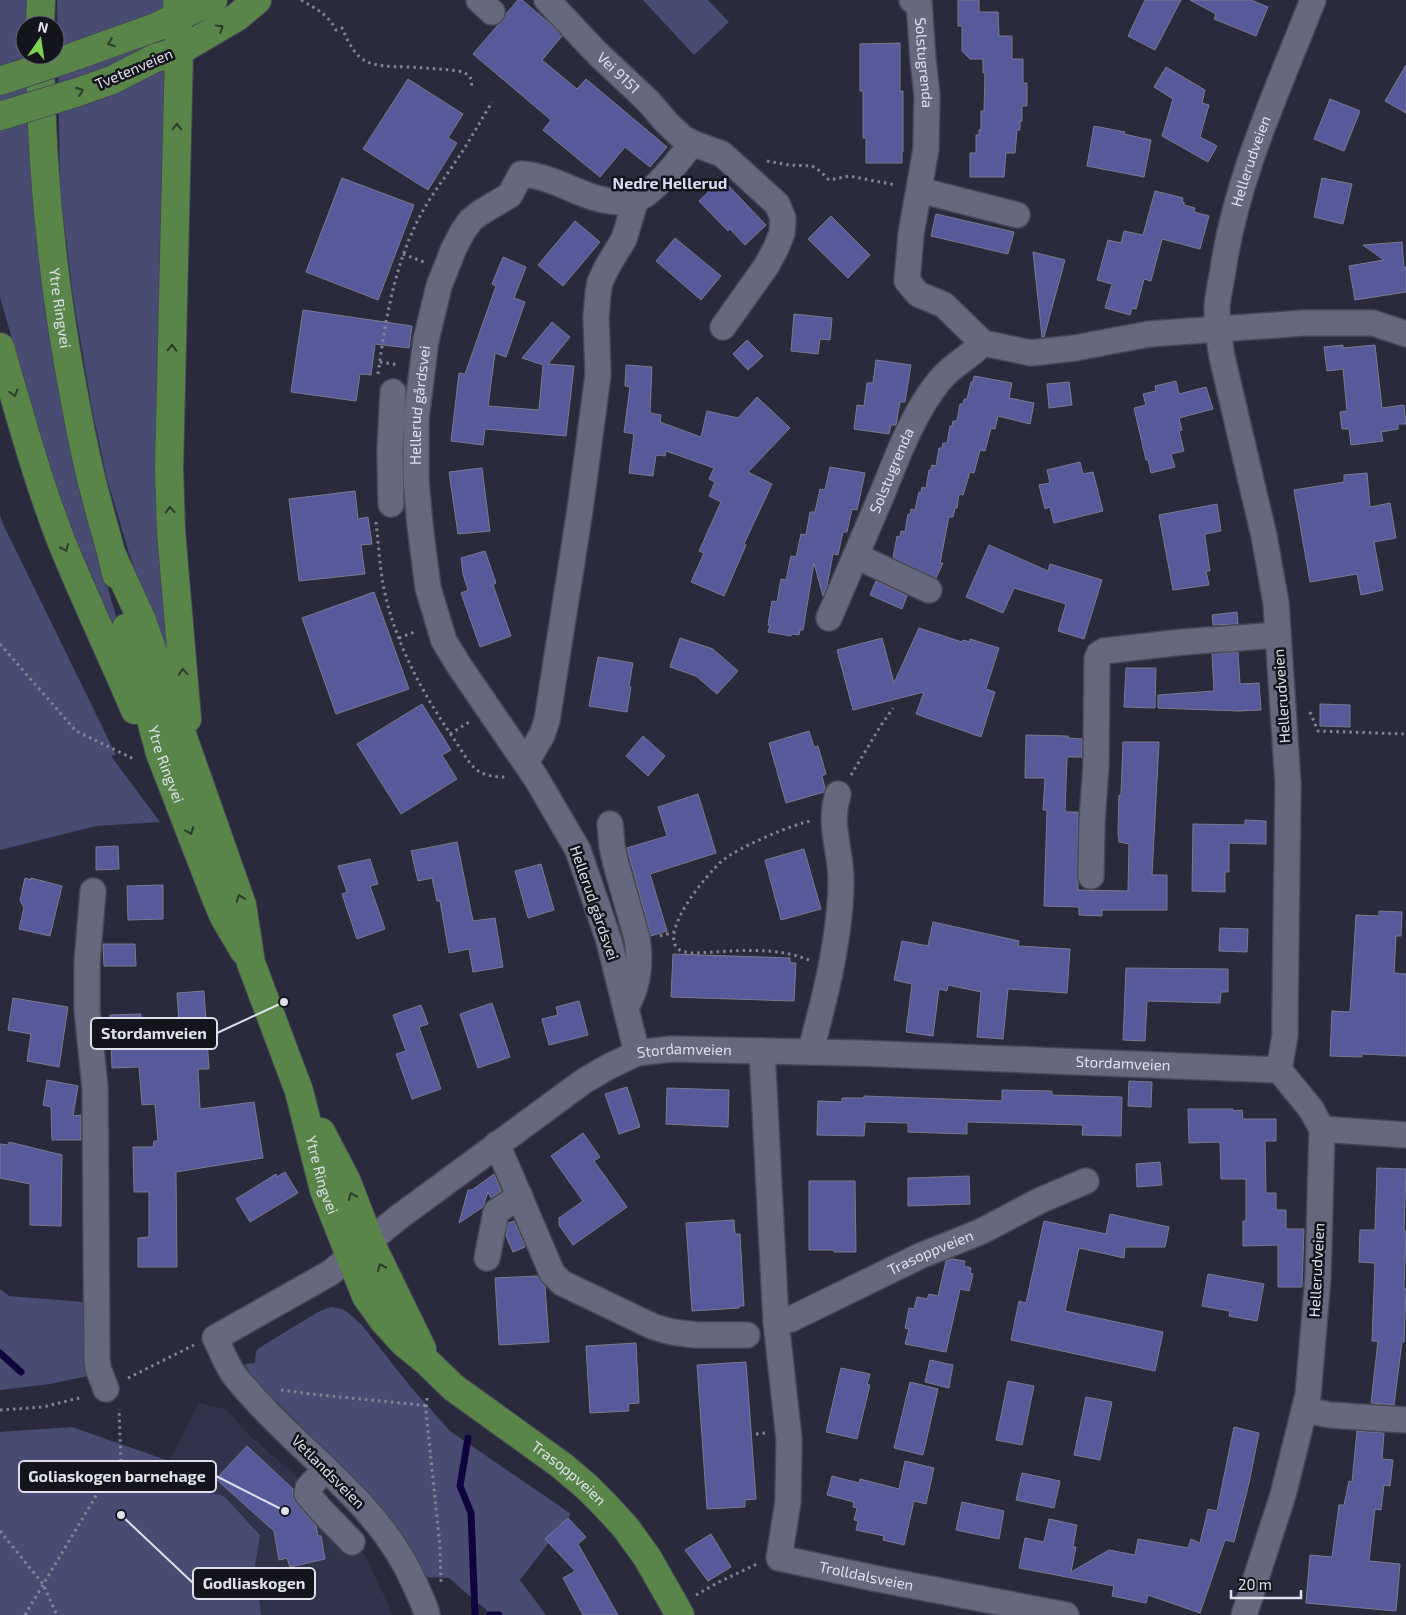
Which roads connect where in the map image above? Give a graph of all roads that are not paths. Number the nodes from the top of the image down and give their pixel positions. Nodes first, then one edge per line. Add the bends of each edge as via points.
1 (41, 0) edge
2 (213, 0) edge
3 (257, 0) edge
4 (547, 0) edge
5 (912, 0) edge
6 (1312, 0) edge
7 (170, 14) edge
8 (40, 15) edge
9 (167, 54) junction
10 (40, 65) edge
11 (0, 81) edge
12 (0, 116) edge
13 (692, 143) junction
14 (919, 190) junction
15 (636, 200) junction
16 (1017, 215) dead end
17 (723, 327) dead end
18 (1218, 329) junction
19 (1406, 334) edge
20 (983, 343) junction
21 (0, 347) edge
22 (393, 392) dead end
23 (392, 417) junction
24 (416, 419) junction
25 (416, 480) junction
26 (112, 555) junction
27 (856, 556) junction
28 (929, 590) dead end
29 (829, 618) dead end
30 (1278, 635) junction
31 (189, 756) junction
32 (152, 758) junction
33 (526, 762) junction
34 (838, 794) road end
35 (610, 824) dead end
36 (1091, 876) dead end
37 (93, 891) dead end
38 (251, 963) junction
39 (626, 1007) junction
40 (762, 1052) junction
41 (810, 1052) junction
42 (638, 1053) junction
43 (1279, 1070) junction
44 (1322, 1129) junction
45 (1406, 1135) edge
46 (497, 1144) junction
47 (1086, 1182) dead end
48 (520, 1196) junction
49 (361, 1249) junction
50 (487, 1258) dead end
51 (776, 1322) junction
52 (748, 1335) dead end
53 (215, 1338) joint
54 (112, 1396) road end
55 (1304, 1410) junction
56 (1406, 1420) edge
57 (326, 1469) junction
58 (352, 1542) dead end
59 (678, 1611) edge
60 (426, 1612) edge
61 (1066, 1615) edge
62 (1244, 1615) edge

1 - 8 main road
2 - 7 main road, Tvetenveien
9 -> 3 main road, Tvetenveien via 229,22
4 - 13 street, Vei 9151 via 597,54 683,138
5 - 14 street, Solstugrenda via 919,1 927,95 926,149
6 - 18 street, Hellerudveien via 1233,214 1217,306
7 - 9 main road
7 -> 11 main road, Tvetenveien, bridge via 94,50
12 -> 9 main road, Tvetenveien, bridge via 112,80
31 -> 9 main road via 169,468
10 - 26 main road, Ytre Ringvei via 44,156 63,334 78,418
13 - 15 street via 677,164
13 - 17 street via 722,154 777,204 783,218 782,233 767,265
14 - 16 street
14 - 20 street, Solstugrenda via 907,281 918,294 944,306
15 - 24 street, Hellerud gårdsvei via 602,200 548,178 521,174 510,195 471,220 451,255 439,286 428,333
15 - 33 street via 624,239 598,293 598,374 581,501 547,720
18 - 19 street via 1358,322
18 - 20 street via 1149,334 1031,353
18 - 30 street, Hellerudveien via 1265,543
20 - 27 street, Solstugrenda via 952,368 927,397 900,450
21 -> 32 main road via 62,542 136,713
22 - 23 street
23 - 24 street
23 - 25 street via 390,493
24 - 25 street, Hellerud gårdsvei
25 - 33 street, Hellerud gårdsvei via 428,588 444,640
26 - 31 main road, Ytre Ringvei via 141,618
26 - 32 main road, Ytre Ringvei
27 - 28 street
27 - 29 street, Solstugrenda
30 - 36 street via 1183,642 1099,654
30 - 43 street, Hellerudveien via 1288,784 1286,1015
38 -> 31 main road, Ytre Ringvei via 242,904
32 -> 38 main road, Ytre Ringvei via 224,917
33 - 39 street, Hellerud gårdsvei via 578,850
34 - 41 street via 833,820 839,853 840,908
35 - 39 street via 612,846 639,953 640,967
37 - 54 street via 88,1010 95,1087 98,1368
38 - 49 main road, Ytre Ringvei via 299,1091 324,1190
39 - 42 street, Hellerud gårdsvei
40 - 41 street, Stordamveien
40 - 42 street, Stordamveien via 672,1049
40 - 51 street
41 - 43 street, Stordamveien
42 - 46 street, Stordamveien via 584,1081
43 - 44 street via 1311,1109
44 - 45 street
44 - 55 street, Hellerudveien via 1318,1277
46 - 48 street
46 - 49 street, Stordamveien
47 - 51 street, Trasoppveien via 1041,1200 980,1232 920,1256 791,1319
48 - 50 street via 496,1212
48 - 52 street via 537,1239 556,1278 562,1283 654,1328 696,1335
49 - 53 street, Stordamveien via 330,1273
49 - 59 main road, Trasoppveien via 426,1361 469,1400 588,1487 626,1528
51 - 61 street, Trolldalsveien via 789,1439 788,1502 779,1558
53 - 57 street, Vetlandsveien via 231,1371 242,1384
55 - 56 street
55 - 62 street, Hellerudveien via 1283,1495
57 - 58 street via 308,1488 307,1494
57 - 60 street, Vetlandsveien via 365,1509 402,1556

